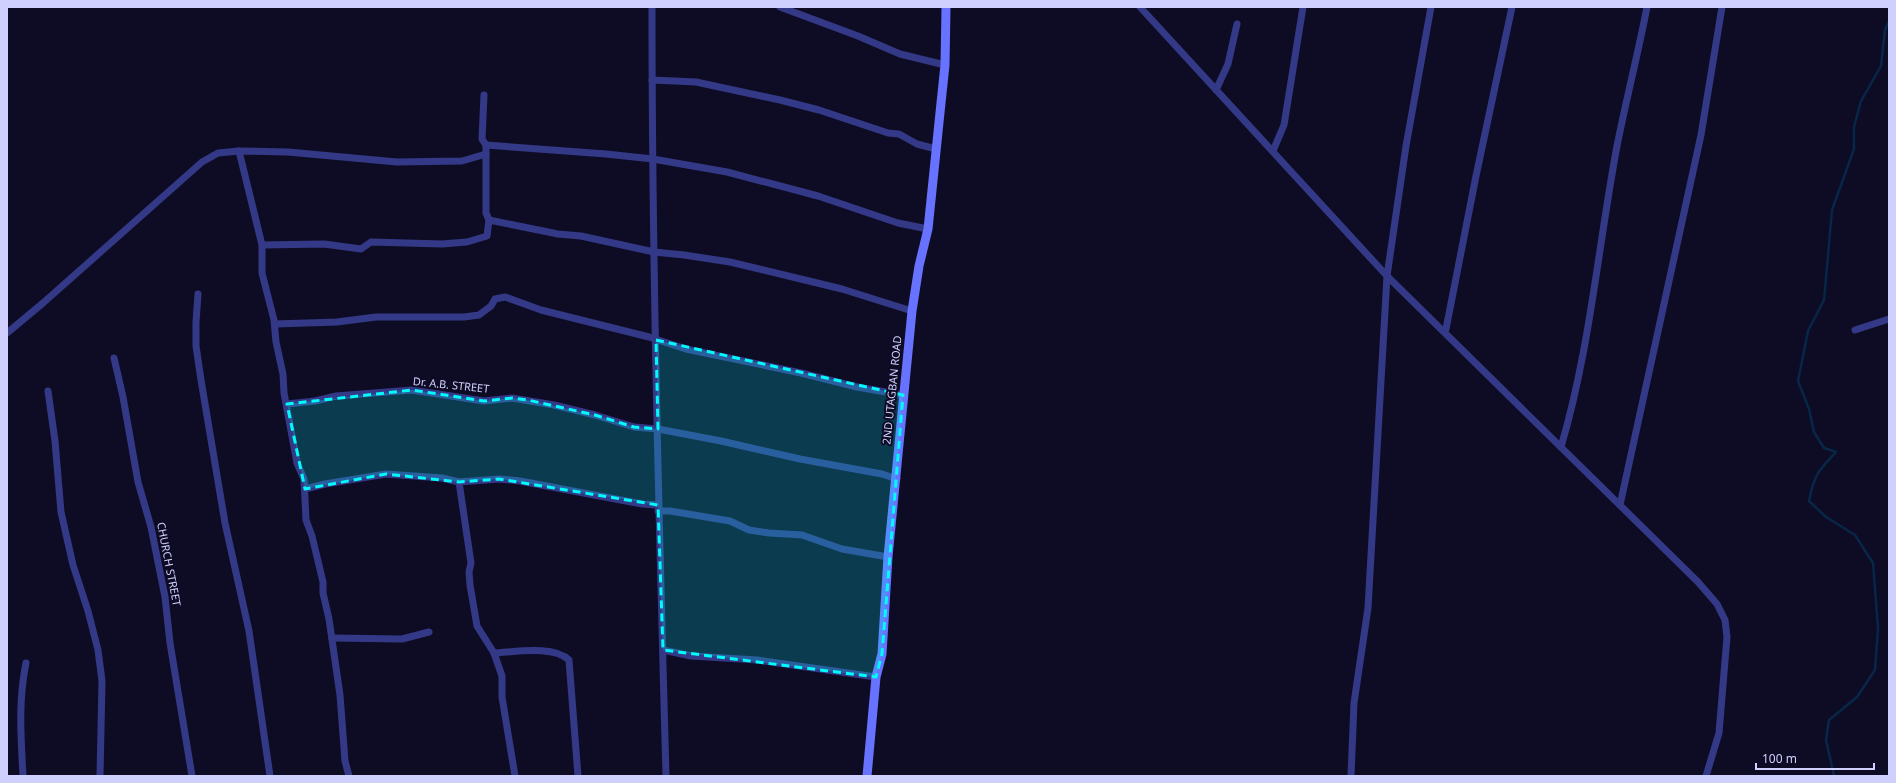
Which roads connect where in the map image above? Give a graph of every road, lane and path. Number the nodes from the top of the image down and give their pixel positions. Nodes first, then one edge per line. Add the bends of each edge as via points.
1 (652, 7) edge
2 (780, 7) edge
3 (946, 7) edge
4 (1140, 7) edge
5 (1302, 7) edge
6 (1431, 7) edge
7 (1512, 7) edge
8 (1647, 7) edge
9 (1722, 7) edge
10 (1237, 24) dead end
11 (945, 65) junction
12 (652, 80) junction
13 (1216, 90) junction
14 (484, 95) dead end
15 (486, 145) junction
16 (936, 149) junction
17 (239, 151) junction
18 (1273, 151) junction
19 (486, 154) junction
20 (653, 159) junction
21 (489, 220) junction
22 (928, 229) junction
23 (262, 245) junction
24 (654, 252) junction
25 (1387, 276) junction
26 (198, 294) dead end
27 (912, 311) junction
28 (1889, 319) edge
29 (275, 324) junction
30 (1446, 329) dead end
31 (1855, 330) dead end
32 (7, 333) edge
33 (656, 340) junction
34 (114, 358) dead end
35 (48, 391) dead end
36 (903, 395) junction
37 (286, 404) junction
38 (658, 430) junction
39 (1561, 447) junction
40 (897, 479) junction
41 (459, 482) junction
42 (305, 489) junction
43 (1620, 505) junction
44 (658, 508) junction
45 (888, 557) junction
46 (429, 632) dead end
47 (332, 638) junction
48 (663, 650) junction
49 (494, 653) junction
50 (26, 663) dead end
51 (876, 677) junction
52 (24, 776) edge
53 (100, 776) edge
54 (192, 776) edge
55 (270, 776) edge
56 (349, 776) edge
57 (514, 776) edge
58 (578, 776) edge
59 (666, 776) edge
60 (867, 776) edge
61 (1351, 776) edge
62 (1706, 776) edge

1 - 12 street
2 - 11 street via 900,54
3 - 11 street, 2ND UTAGBAN ROAD
4 - 13 street
5 - 18 street via 1284,125
6 - 25 street via 1406,146
7 - 30 street
8 - 39 street via 1617,147 1584,357
9 - 43 street via 1702,135
10 - 13 street via 1228,64
11 - 16 street, 2ND UTAGBAN ROAD
12 - 16 street via 696,82 780,100 888,133 899,134 917,144
12 - 20 street
13 - 18 street
14 - 15 street via 482,139
15 - 19 street
15 - 20 street
16 - 22 street, 2ND UTAGBAN ROAD
17 - 19 street via 288,152 397,162 462,161
17 - 23 street
17 - 32 street via 218,153 202,162
18 - 25 street
19 - 21 street via 486,212
20 - 22 street via 768,182 898,223
20 - 24 street
21 - 23 street via 487,236 467,242 371,242 361,249 324,244
21 - 24 street
22 - 27 street, 2ND UTAGBAN ROAD
23 - 29 street via 262,273
24 - 27 street via 730,262 842,289
24 - 33 street
25 - 39 street
25 - 61 street via 1368,608 1354,703
26 - 55 street via 196,346 220,493 249,631
27 - 36 street, 2ND UTAGBAN ROAD
28 - 31 street
29 - 33 street via 337,322 376,317 435,318 479,315 491,306 495,299 504,297 541,310
29 - 37 street
33 - 36 street via 686,349
33 - 38 street
34 - 54 street, CHURCH STREET via 124,397 138,482 166,597 170,643
35 - 53 street via 61,512 73,565 98,650 102,680
36 - 40 street, 2ND UTAGBAN ROAD
37 - 38 street, Dr. A.B. STREET via 336,396 412,390 484,401 512,398 528,400 595,414 634,427
37 - 42 street
38 - 40 street, Dr. A.B. STREET
38 - 44 street
39 - 43 street
40 - 45 street, 2ND UTAGBAN ROAD
41 - 42 street via 442,478 386,474
41 - 44 street via 499,479 520,481
41 - 49 street via 471,563 471,600 478,626
42 - 47 street via 306,520 323,582
43 - 62 street via 1698,582 1717,604 1725,620 1727,637 1719,733
44 - 45 street via 730,522 749,530 802,535 842,549
44 - 48 street
45 - 51 street, 2ND UTAGBAN ROAD via 882,654
46 - 47 street via 402,638
47 - 56 street via 345,761
48 - 51 street via 691,656 757,660
48 - 59 street
49 - 57 street via 502,676 502,696
49 - 58 street via 535,650 563,654 569,660
50 - 52 street via 20,701
51 - 60 street, 2ND UTAGBAN ROAD

